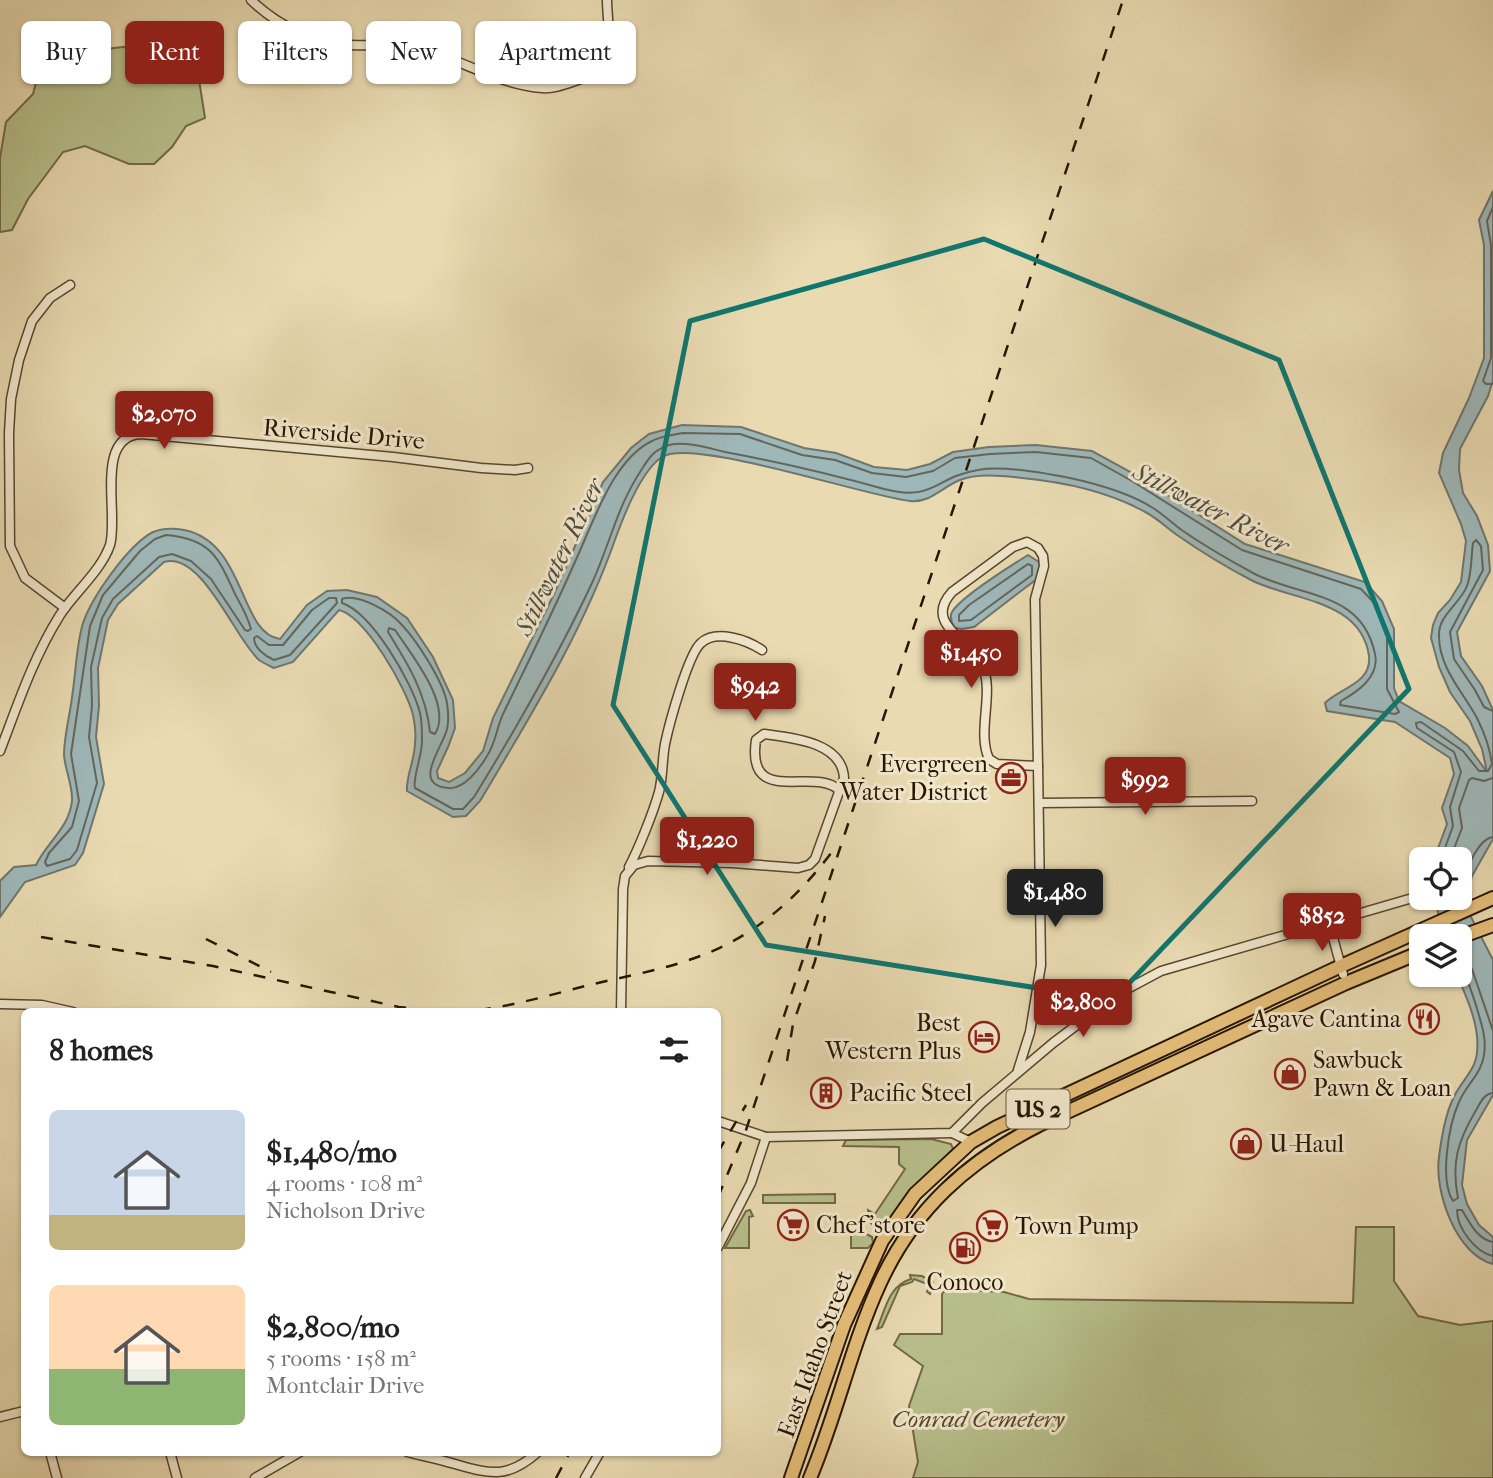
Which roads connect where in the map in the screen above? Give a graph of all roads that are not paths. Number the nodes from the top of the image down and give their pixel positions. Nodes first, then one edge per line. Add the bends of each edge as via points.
1 (251, 0) edge
2 (607, 0) edge
3 (70, 285) dead end
4 (528, 468) dead end
5 (65, 608) junction
6 (762, 650) dead end
7 (0, 751) edge
8 (1038, 766) junction
9 (839, 790) junction
10 (1252, 801) dead end
11 (1039, 803) junction
12 (625, 876) junction
13 (1493, 898) edge
14 (1409, 899) dead end
15 (1329, 923) junction
16 (1493, 925) edge
17 (1472, 933) edge
18 (1409, 955) edge
19 (1343, 974) junction
20 (1293, 988) junction
21 (0, 1004) edge
22 (55, 1008) edge
23 (621, 1008) edge
24 (1193, 1055) junction
25 (1013, 1079) junction
26 (721, 1124) edge
27 (952, 1133) junction
28 (766, 1137) junction
29 (971, 1142) junction
30 (721, 1241) edge
31 (21, 1412) edge
32 (0, 1417) edge
33 (51, 1456) edge
34 (171, 1456) edge
35 (293, 1456) edge
36 (423, 1456) edge
37 (534, 1456) edge
38 (598, 1456) edge
39 (57, 1478) edge
40 (177, 1478) edge
41 (255, 1478) edge
42 (586, 1478) edge
43 (791, 1478) edge
44 (810, 1478) edge

1 - 2 street via 291,29 319,38 347,45 418,48 498,78 542,88 601,69 608,54
3 - 5 street via 50,298 32,321 10,399 9,433 10,546 24,578
4 - 5 street, Riverside Drive via 507,470 141,434 127,437 114,455 110,543
5 - 7 street, Riverside Drive via 27,676
6 - 12 street via 738,639 709,638 694,652 666,743 660,791
8 - 8 street via 1035,599 1044,562 1038,548 1023,542 952,592 943,615 949,629 983,668 989,759 997,764
8 - 11 street
9 - 9 street via 843,766 835,755 775,736 764,734 756,740 756,764 763,774 789,783 827,782
9 - 12 street via 809,865 648,861 634,864
10 - 11 street
11 - 25 street via 1041,965 1030,1032
12 - 23 street
13 - 19 highway, East Idaho Street / US 2 via 1420,931
14 - 15 street
15 - 19 street
15 - 25 street via 1161,971 1118,994
16 - 17 highway
18 - 19 highway, East Idaho Street / US 2
19 - 20 highway, East Idaho Street / US 2
19 - 24 highway, East Idaho Street / US 2
20 - 24 highway via 1277,1005 1207,1042
20 - 29 highway, East Idaho Street / US 2
21 - 22 street
24 - 44 highway, East Idaho Street / US 2 via 1020,1134 981,1158 938,1197 912,1228 880,1283
25 - 27 street
26 - 28 street
27 - 28 street
27 - 29 street
28 - 30 street via 751,1183
29 - 43 highway, East Idaho Street / US 2 via 915,1194 882,1241 840,1336
31 - 32 street
33 - 39 street
34 - 40 street
35 - 41 street
36 - 37 street via 501,1477 522,1469
38 - 42 street

